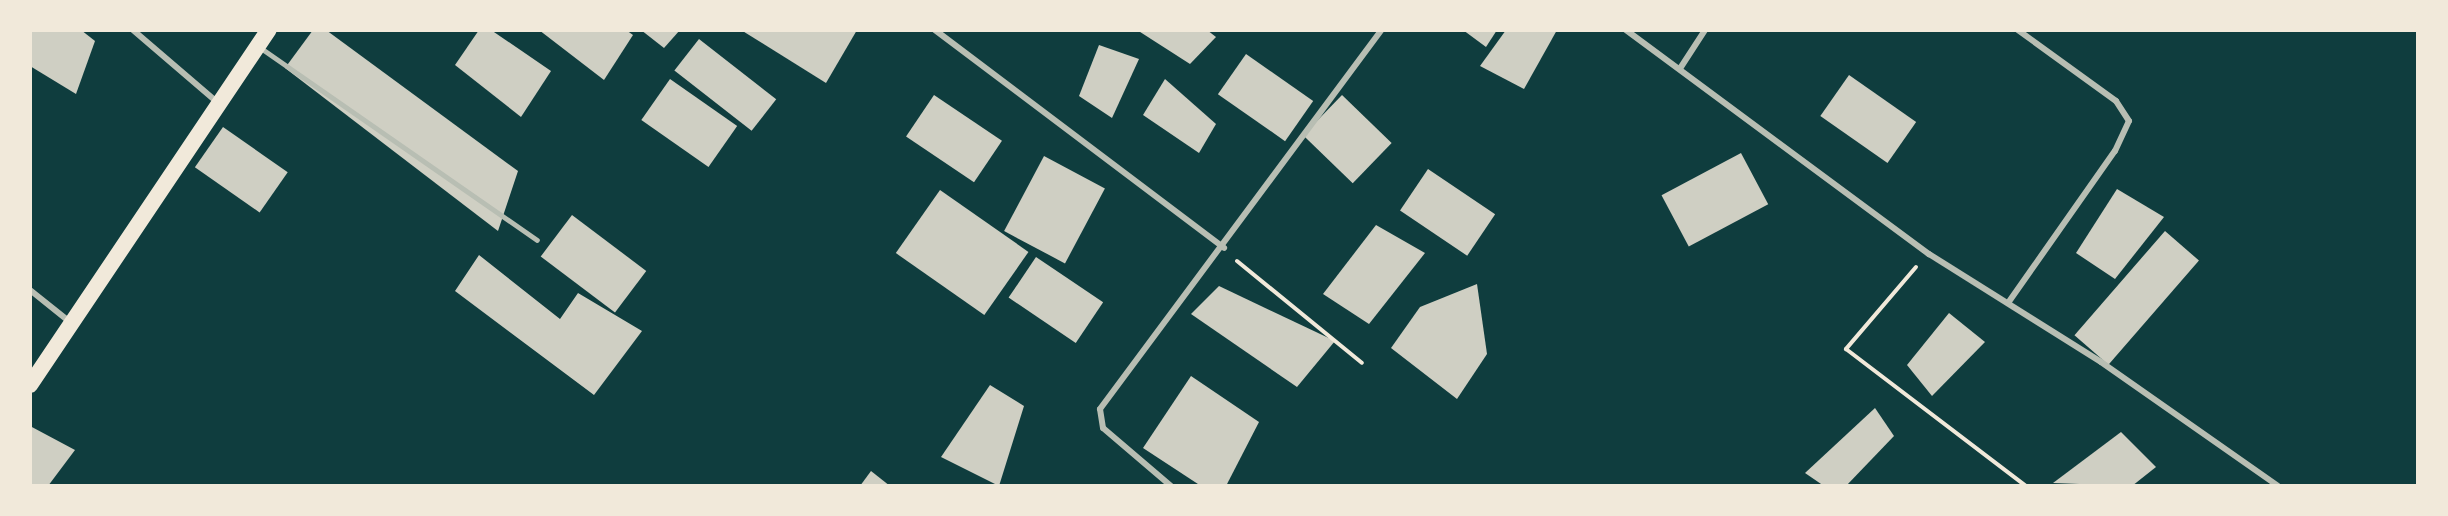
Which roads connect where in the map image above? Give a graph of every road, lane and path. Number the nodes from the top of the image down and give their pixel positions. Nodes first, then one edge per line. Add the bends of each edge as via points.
1 (133, 30) edge
2 (269, 30) edge
3 (935, 30) edge
4 (1381, 30) edge
5 (1626, 30) edge
6 (1705, 30) edge
7 (2018, 30) edge
8 (258, 46) junction
9 (1681, 68) junction
10 (220, 105) junction
11 (537, 240) dead end
12 (1224, 248) junction
13 (1929, 254) junction
14 (30, 290) edge
15 (2008, 303) junction
16 (70, 322) junction
17 (1362, 363) dead end
18 (30, 385) edge
19 (1171, 486) edge
20 (2026, 486) edge
21 (2278, 486) edge

1 - 10 street
2 - 8 highway
3 - 12 street
4 - 12 street
5 - 9 street
6 - 9 street
7 - 15 street via 2116,101 2129,121 2115,151
8 - 10 highway
8 - 11 lane
9 - 13 street
10 - 16 highway
12 - 17 path
12 - 19 street via 1098,415 1103,428
13 - 15 street
13 - 20 path via 1846,349
14 - 16 street
15 - 21 street
16 - 18 highway

